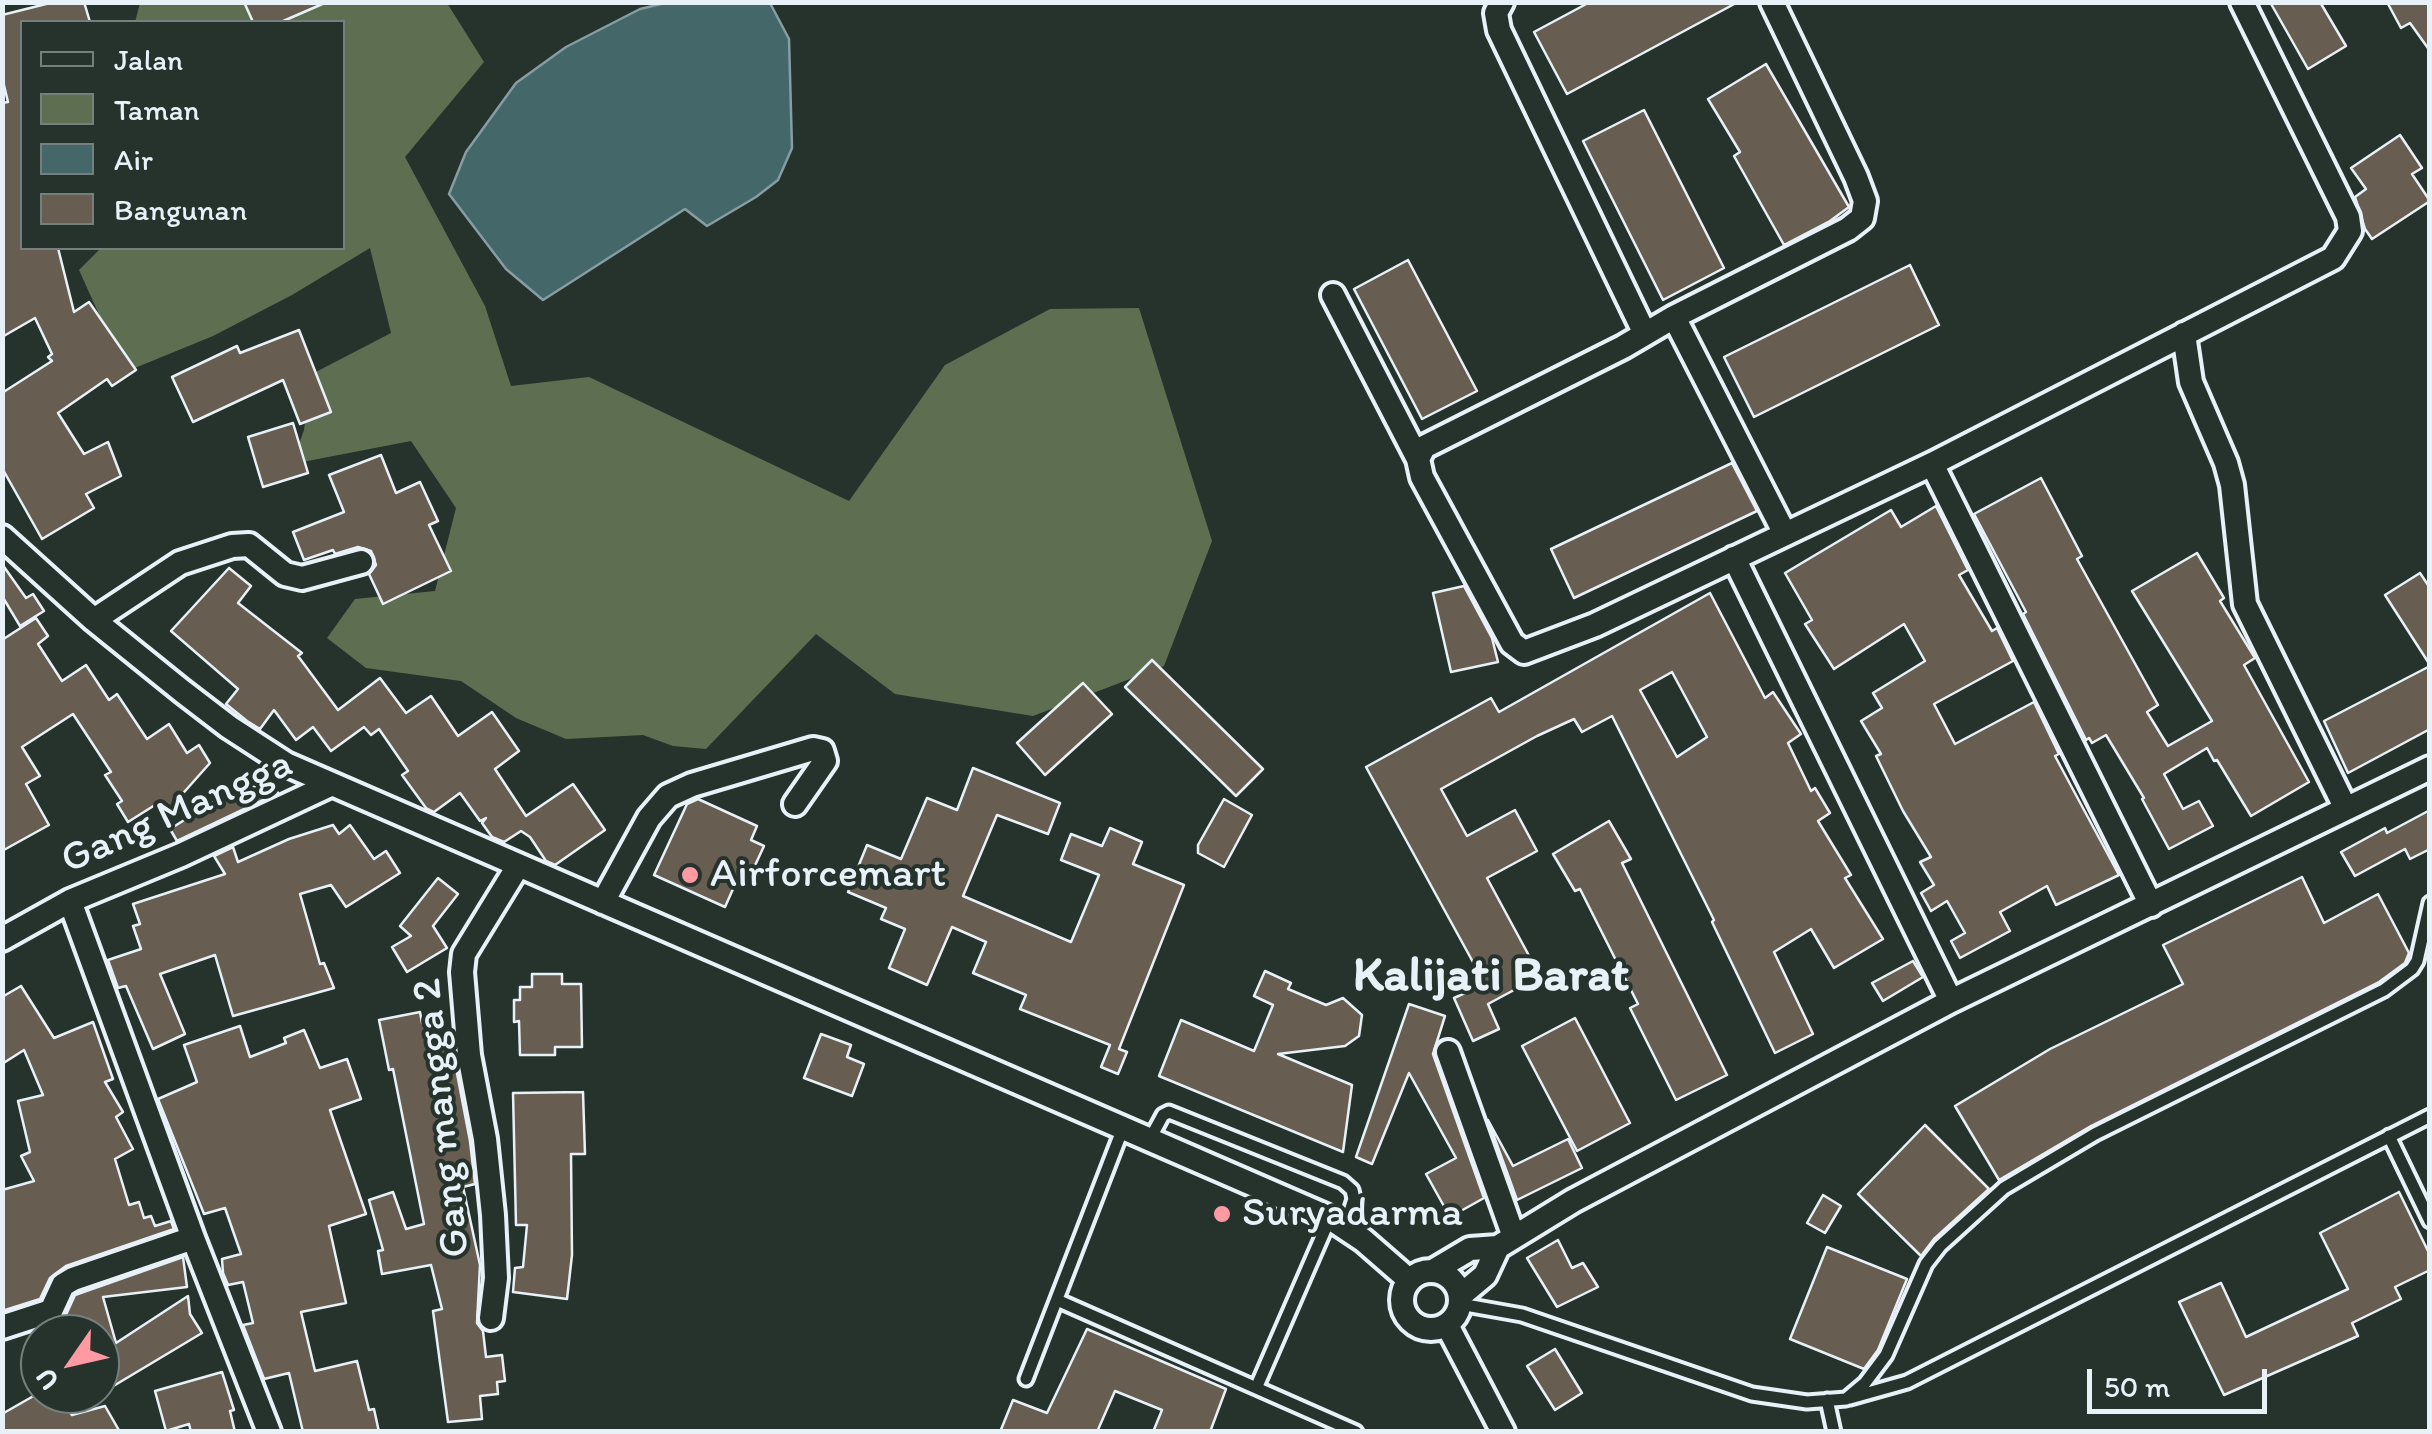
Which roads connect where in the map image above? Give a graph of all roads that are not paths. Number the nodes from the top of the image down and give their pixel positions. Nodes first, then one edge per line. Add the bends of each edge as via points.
1 (1502, 2) edge
2 (1772, 2) edge
3 (2242, 2) edge
4 (1333, 296) dead end
5 (1674, 317) junction
6 (1645, 334) junction
7 (2184, 334) junction
8 (1418, 459) junction
9 (1932, 464) junction
10 (1785, 534) junction
11 (2, 537) edge
12 (1734, 558) junction
13 (361, 562) dead end
14 (94, 620) junction
15 (2430, 768) edge
16 (330, 785) junction
17 (795, 804) dead end
18 (2346, 809) junction
19 (518, 866) junction
20 (70, 901) junction
21 (603, 902) junction
22 (2430, 903) edge
23 (2152, 905) junction
24 (2, 940) edge
25 (1951, 1002) junction
26 (1448, 1052) dead end
27 (2428, 1119) edge
28 (1124, 1128) junction
29 (2389, 1136) junction
30 (1150, 1140) junction
31 (2430, 1221) edge
32 (1337, 1222) junction
33 (194, 1238) junction
34 (1506, 1242) junction
35 (1433, 1270) junction
36 (1410, 1280) junction
37 (1058, 1300) junction
38 (1460, 1300) junction
39 (491, 1318) dead end
40 (1447, 1325) junction
41 (2, 1327) edge
42 (1026, 1378) dead end
43 (1257, 1386) junction
44 (1846, 1399) junction
45 (1827, 1400) junction
46 (269, 1432) edge
47 (1356, 1432) edge
48 (1503, 1432) edge
49 (1834, 1432) edge

1 - 6 street via 1499,30
2 - 5 street via 1856,176 1866,201 1862,218
3 - 7 street via 2350,231 2333,258
4 - 8 street
5 - 6 street
5 - 10 street
6 - 8 street via 1424,447
7 - 9 street
7 - 18 street via 2192,382 2232,485 2245,604
8 - 12 street via 1512,643 1524,652
9 - 10 street
9 - 23 street
10 - 12 street
11 - 14 street
12 - 25 street
13 - 14 street via 294,577 256,549 232,546 180,563
14 - 16 street via 229,727
15 - 18 street
16 - 19 street
16 - 20 street, Gang Mangga
17 - 21 street via 825,760 822,750 668,796
18 - 23 street
19 - 21 street
19 - 39 street, Gang mangga 2 via 464,954 462,972 493,1214
20 - 24 street, Gang Mangga
20 - 33 street
21 - 28 street
22 - 44 lane via 2417,961 2384,990 2095,1134 1978,1210 1926,1264 1886,1356
23 - 25 street
25 - 34 street
26 - 34 street
27 - 29 lane
28 - 30 street
28 - 37 lane
29 - 31 lane
29 - 44 lane via 1907,1382
30 - 32 street
30 - 32 lane via 1169,1112 1343,1182 1354,1199
32 - 36 street
32 - 43 lane
33 - 41 street via 73,1279 50,1311
33 - 46 street
34 - 35 street via 1470,1248
34 - 38 street
35 - 36 street
35 - 38 street via 1455,1281
36 - 40 street via 1402,1299 1409,1318 1427,1329
37 - 42 lane
37 - 43 lane
38 - 40 street
38 - 45 lane via 1560,1326 1752,1394
40 - 48 street
43 - 47 lane
44 - 45 lane
45 - 49 lane

